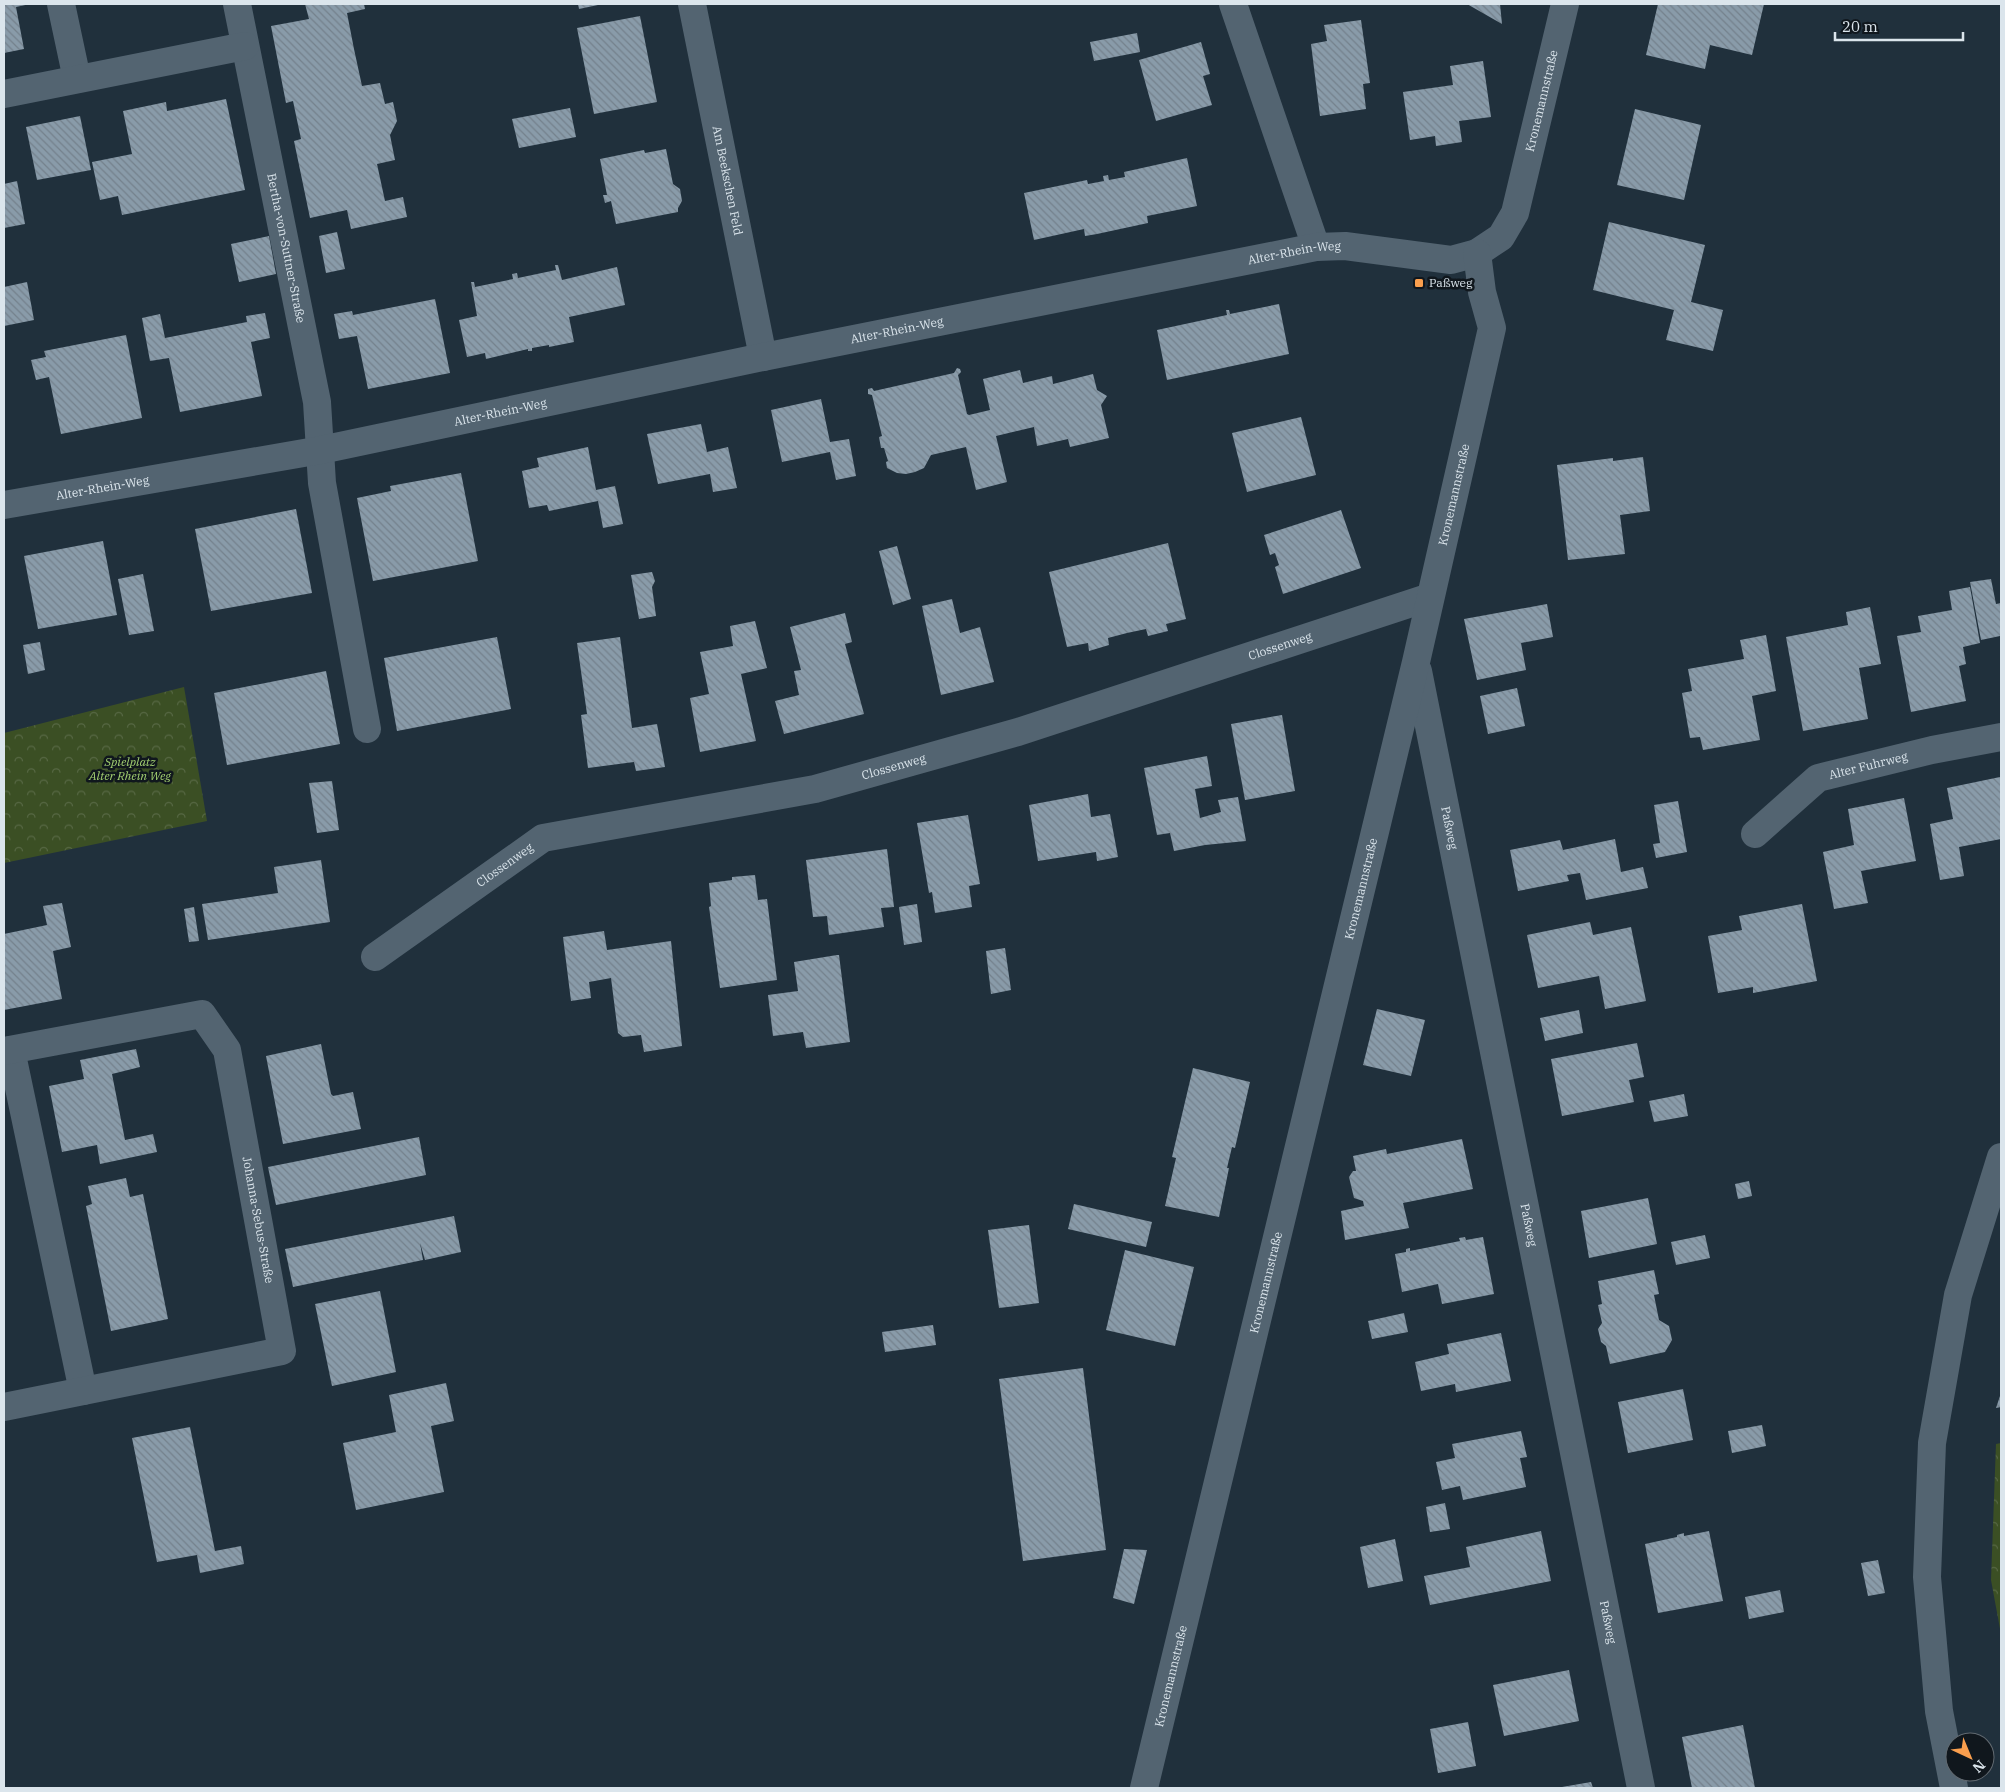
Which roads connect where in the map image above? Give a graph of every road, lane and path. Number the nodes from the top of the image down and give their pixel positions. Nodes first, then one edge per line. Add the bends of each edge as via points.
1 (61, 4) edge
2 (237, 4) edge
3 (692, 4) edge
4 (1233, 4) edge
5 (1565, 4) edge
6 (246, 46) junction
7 (77, 79) junction
8 (4, 94) edge
9 (1316, 247) junction
10 (1477, 253) junction
11 (764, 357) junction
12 (321, 450) junction
13 (4, 505) edge
14 (1430, 597) junction
15 (1416, 662) junction
16 (367, 729) dead end
17 (2001, 737) edge
18 (1755, 834) dead end
19 (375, 957) dead end
20 (7, 1050) edge
21 (2001, 1157) edge
22 (82, 1391) junction
23 (4, 1408) edge
24 (1144, 1788) edge
25 (1641, 1788) edge
26 (1954, 1788) edge

1 - 7 street
2 - 6 street, Bertha-von-Suttner-Straße
3 - 11 street, Am Beekschen Feld
4 - 9 street
5 - 10 street, Kronemannstraße via 1515,213 1501,237
6 - 7 street
6 - 12 street, Bertha-von-Suttner-Straße via 317,402
7 - 8 street
9 - 10 street, Alter-Rhein-Weg via 1345,246 1451,260
9 - 11 street, Alter-Rhein-Weg
10 - 14 street, Kronemannstraße via 1482,292 1492,328
11 - 12 street, Alter-Rhein-Weg
12 - 13 street, Alter-Rhein-Weg
12 - 16 street via 322,483
14 - 15 street, Kronemannstraße
14 - 19 street, Clossenweg via 1018,732 815,789 543,838
15 - 24 street, Kronemannstraße
15 - 25 street, Paßweg
17 - 18 street, Alter Fuhrweg via 1818,778
20 - 22 street
20 - 22 street, Johanna-Sebus-Straße via 202,1014 227,1050 282,1351
21 - 26 street via 1958,1295 1932,1442 1927,1577 1939,1711
22 - 23 street, Johanna-Sebus-Straße

